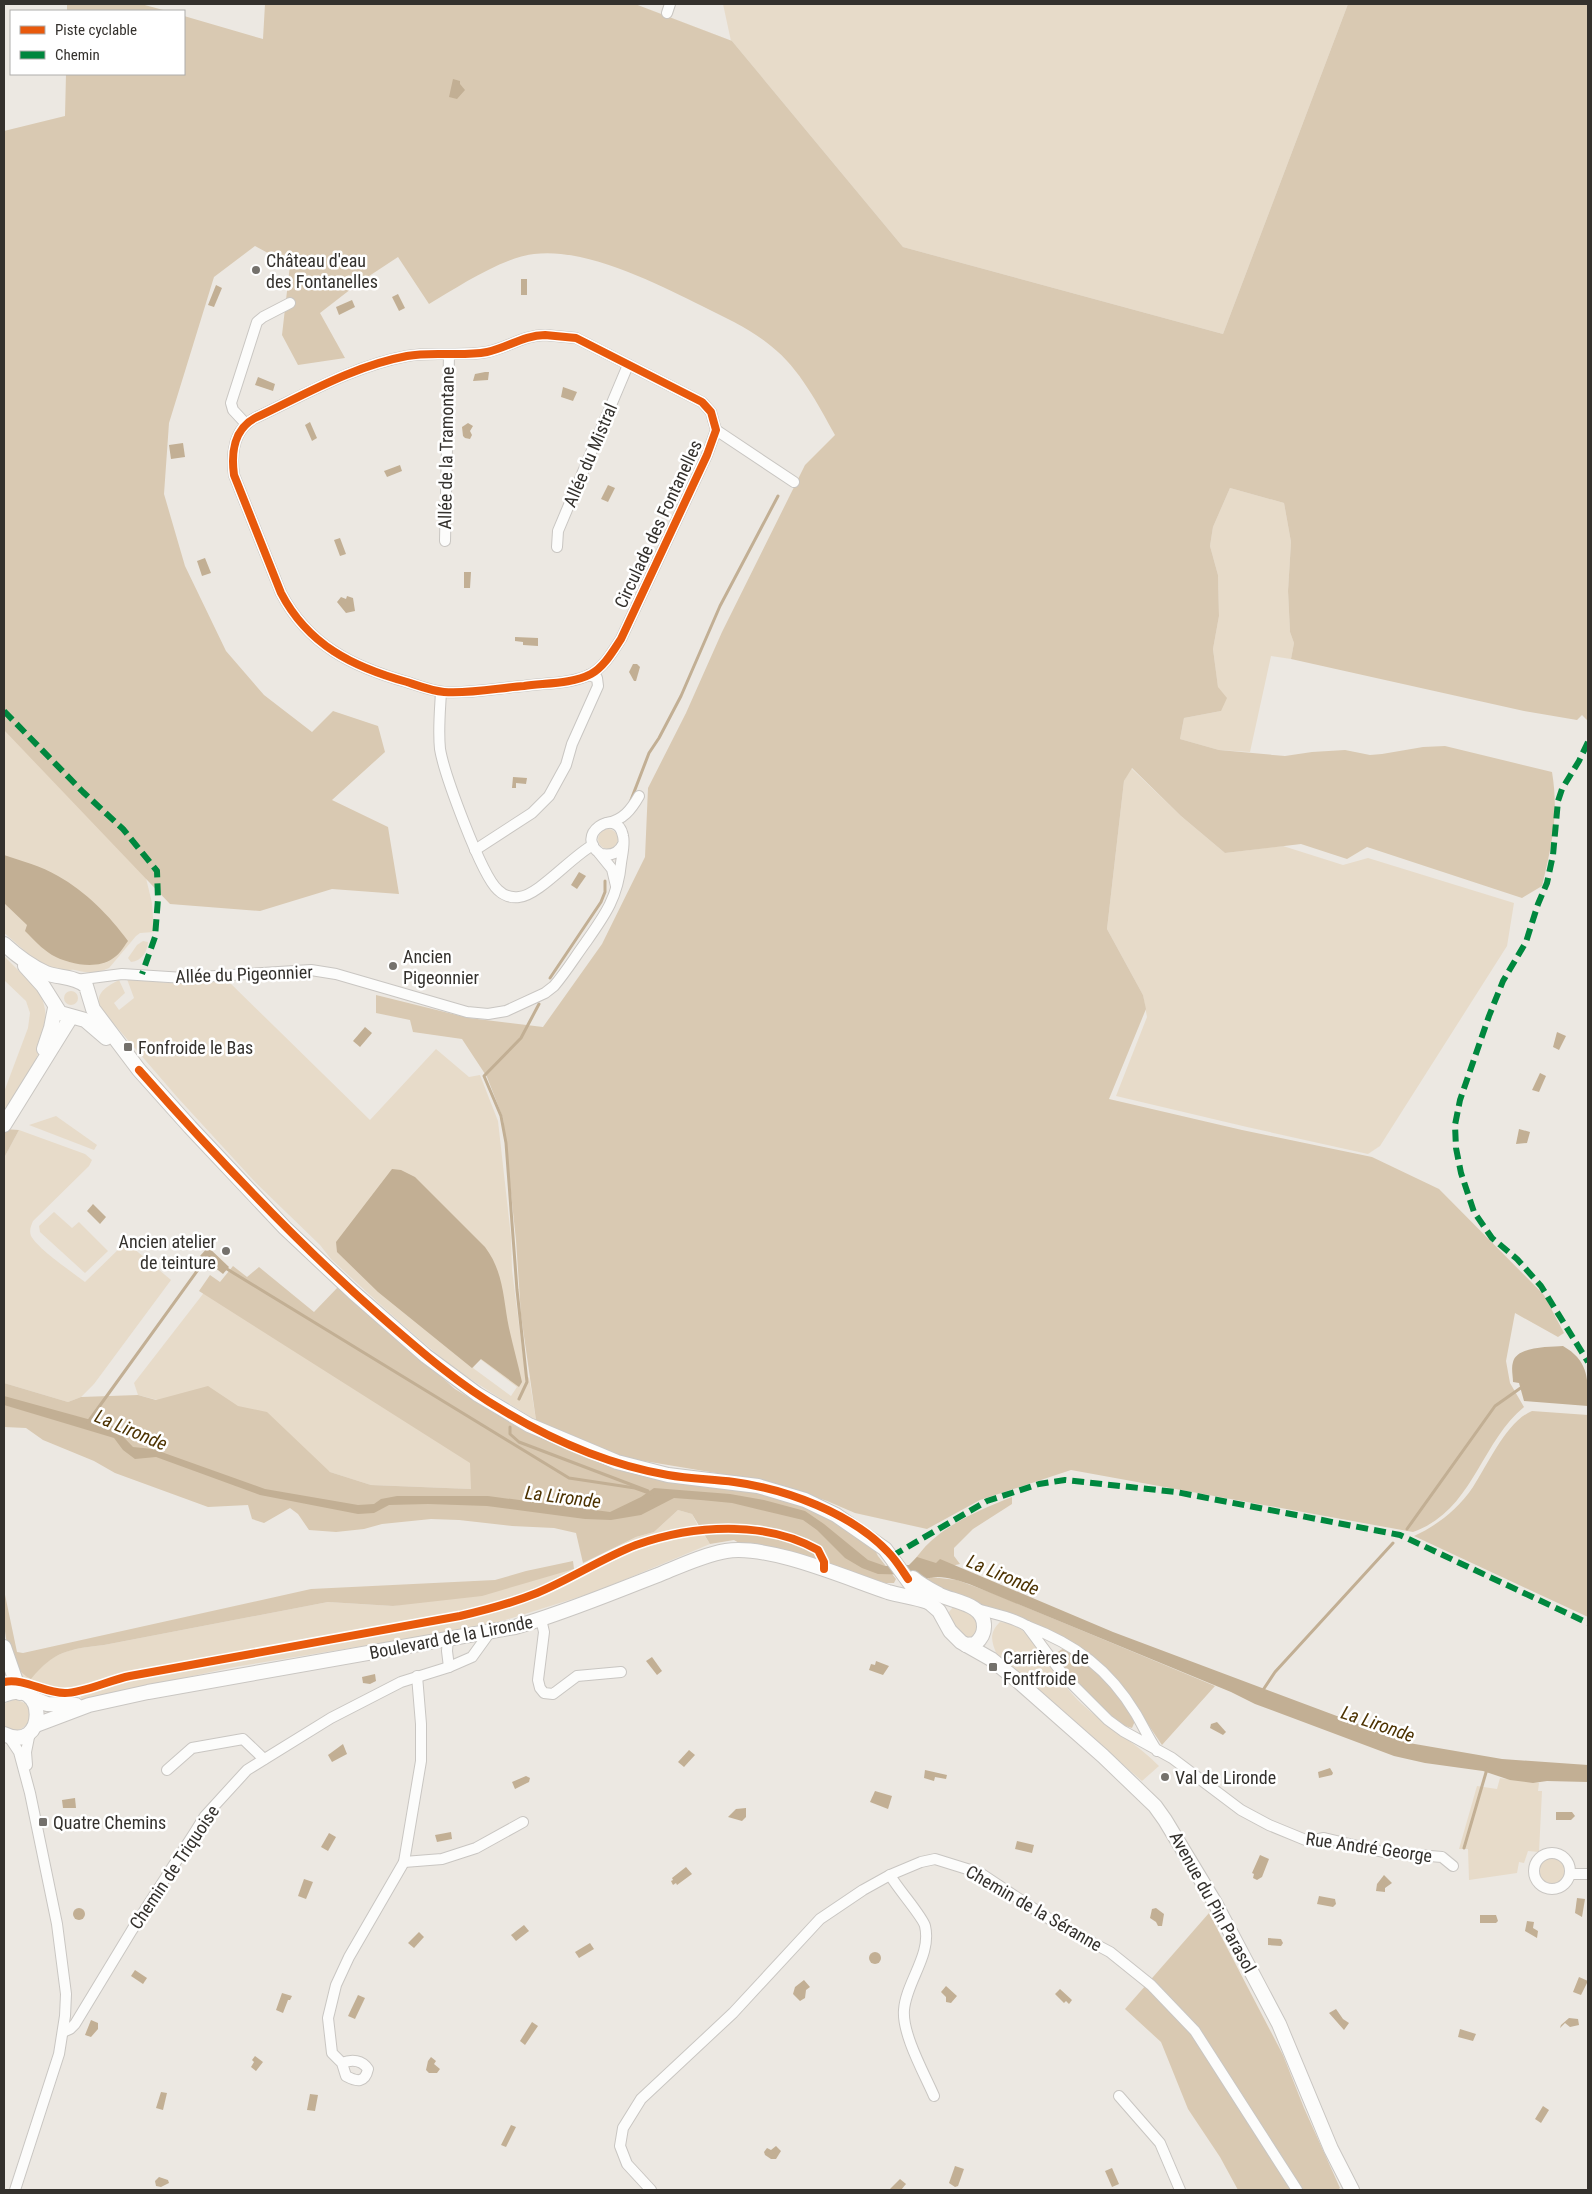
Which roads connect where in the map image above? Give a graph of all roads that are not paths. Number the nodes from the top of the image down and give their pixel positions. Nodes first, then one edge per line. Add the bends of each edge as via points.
1 (290, 303) dead end
2 (448, 355) junction
3 (628, 365) junction
4 (246, 424) junction
5 (716, 430) junction
6 (794, 482) dead end
7 (444, 541) dead end
8 (557, 547) dead end
9 (589, 675) junction
10 (441, 692) junction
11 (604, 824) junction
12 (624, 841) junction
13 (596, 849) junction
14 (476, 850) junction
15 (616, 891) junction
16 (4, 944) edge
17 (16, 954) junction
18 (108, 976) junction
19 (75, 980) junction
20 (90, 999) junction
21 (54, 1005) junction
22 (72, 1017) junction
23 (139, 1070) junction
24 (26, 1088) junction
25 (4, 1125) edge
26 (912, 1582) junction
27 (888, 1592) junction
28 (935, 1599) junction
29 (957, 1601) junction
30 (974, 1608) junction
31 (1000, 1615) junction
32 (541, 1619) junction
33 (946, 1623) junction
34 (984, 1626) junction
35 (1027, 1626) junction
36 (490, 1632) junction
37 (448, 1639) junction
38 (966, 1645) junction
39 (4, 1647) edge
40 (1001, 1666) junction
41 (449, 1668) junction
42 (621, 1672) dead end
43 (417, 1676) junction
44 (4, 1695) edge
45 (25, 1695) junction
46 (89, 1705) junction
47 (33, 1728) junction
48 (7, 1736) edge
49 (1157, 1751) junction
50 (264, 1759) junction
51 (167, 1770) dead end
52 (29, 1789) junction
53 (523, 1822) dead end
54 (404, 1862) junction
55 (1453, 1866) dead end
56 (1571, 1874) dead end
57 (1588, 1874) edge
58 (890, 1875) junction
59 (64, 2032) junction
60 (342, 2063) dead end
61 (934, 2096) dead end
62 (1119, 2096) dead end
63 (15, 2190) edge
64 (651, 2190) edge
65 (1180, 2190) edge
66 (1297, 2190) edge
67 (1352, 2190) edge

1 - 4 street via 257,322 231,403
2 - 3 street, Circulade des Fontanelles via 488,352 532,336 545,335 576,338
2 - 4 street, Circulade des Fontanelles via 409,356 379,363 277,406
2 - 7 street, Allée de la Tramontane
3 - 5 street, Circulade des Fontanelles via 702,402 711,412
3 - 8 street, Allée du Mistral via 558,531
4 - 10 street via 234,447 234,475 281,593 291,610 309,632 349,662
5 - 6 street
5 - 9 street, Circulade des Fontanelles via 621,639 601,666
9 - 10 street via 559,682
9 - 14 street via 597,678 598,686 562,773 549,796 532,813
10 - 14 street via 439,739 444,770
11 - 12 street via 617,826
11 - 12 street, Allée du Pigeonnier via 624,816 639,796
11 - 13 street via 593,832
12 - 13 street via 613,854 607,855
12 - 15 street, Allée du Pigeonnier
13 - 14 street via 577,854 533,892 515,898 497,890
13 - 15 street via 613,872
15 - 18 street, Allée du Pigeonnier via 604,917 554,986 497,1013 467,1012 312,970 184,978
16 - 17 street
17 - 19 street via 46,973
17 - 21 street via 43,986
18 - 19 street, Allée du Pigeonnier
18 - 20 street
19 - 20 street via 86,986
19 - 21 street via 65,980 56,987
20 - 22 street via 85,1011
20 - 23 street via 100,1020
21 - 22 street via 60,1014
21 - 24 street via 46,1044
22 - 23 street via 93,1026
22 - 24 street
23 - 26 street via 285,1228 353,1292 426,1356 502,1410 564,1442 617,1462 668,1475 758,1486 805,1500 878,1543
24 - 25 street
26 - 27 street, Boulevard de la Lironde via 902,1592
26 - 28 street
27 - 28 street, Boulevard de la Lironde
27 - 32 street, Boulevard de la Lironde via 811,1565 743,1550 726,1551
28 - 29 street
28 - 33 street
29 - 30 street
29 - 33 street via 946,1608
30 - 31 street
30 - 34 street
31 - 34 street
31 - 35 street
32 - 36 street, Boulevard de la Lironde
32 - 42 street via 544,1632 538,1680 544,1692 554,1694 577,1676
33 - 38 street
34 - 38 street via 978,1641
34 - 40 street, Avenue du Pin Parasol via 990,1647
35 - 49 street, Rue André George via 1064,1676 1095,1707 1115,1726
35 - 49 street via 1072,1646 1100,1670 1135,1713
36 - 37 street, Boulevard de la Lironde
36 - 41 street, Chemin de Triquoise via 472,1657
37 - 41 street
37 - 46 street, Boulevard de la Lironde
38 - 40 street, Avenue du Pin Parasol
39 - 45 street
40 - 67 street, Avenue du Pin Parasol via 1127,1779 1170,1826 1216,1903 1279,2024 1331,2149
41 - 43 street, Chemin de Triquoise
43 - 50 street, Chemin de Triquoise via 331,1718
43 - 54 street via 421,1761
44 - 45 street via 10,1692
45 - 46 street, Boulevard de la Lironde via 47,1704
45 - 47 street via 37,1710
46 - 47 street, Boulevard de la Lironde
47 - 48 street, Boulevard de la Lironde via 22,1736
47 - 52 street via 26,1752
48 - 52 street via 19,1752
49 - 55 street, Rue André George via 1172,1758 1241,1810 1284,1832 1308,1841 1324,1838 1383,1852 1442,1857
50 - 51 street via 243,1739 192,1748
50 - 59 street, Chemin de Triquoise via 247,1770 206,1816 75,2024
52 - 59 street via 62,1949 66,1994
53 - 54 street via 476,1848 442,1859
54 - 60 street via 348,1957 336,1985 328,2018 332,2053
56 - 57 street
58 - 61 street via 924,1924 925,1945 906,2000 904,2021
58 - 64 street, Chemin de la Séranne via 820,1919 733,2013 641,2099 623,2128 620,2146 627,2164
58 - 66 street, Chemin de la Séranne via 934,1859 969,1868 1001,1885 1057,1924 1110,1952 1151,1984 1195,2031
59 - 63 street
62 - 65 street via 1160,2142

